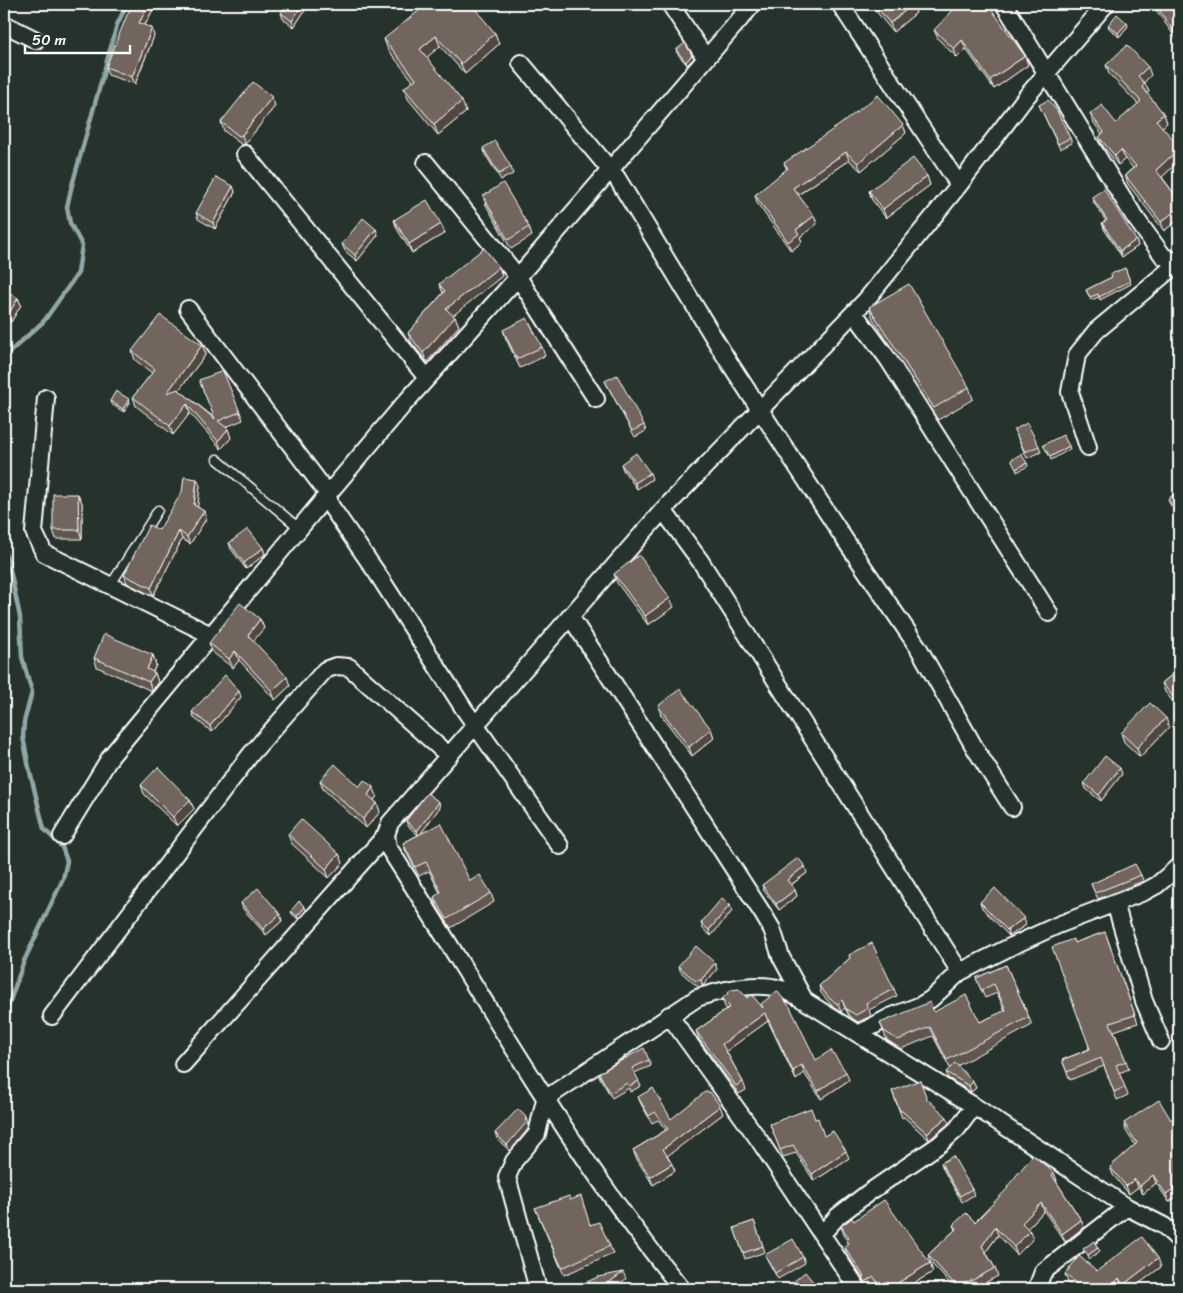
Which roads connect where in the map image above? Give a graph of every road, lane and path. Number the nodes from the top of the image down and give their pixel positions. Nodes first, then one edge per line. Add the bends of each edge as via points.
1 (670, 4) edge
2 (753, 4) edge
3 (840, 4) edge
4 (1004, 4) edge
5 (1106, 4) edge
6 (4, 24) edge
7 (36, 40) dead end
8 (705, 57) junction
9 (521, 63) dead end
10 (1048, 74) junction
11 (245, 154) dead end
12 (426, 163) dead end
13 (609, 169) junction
14 (960, 185) junction
15 (1179, 261) edge
16 (518, 277) junction
17 (188, 309) dead end
18 (854, 312) junction
19 (427, 378) junction
20 (46, 398) dead end
21 (596, 399) dead end
22 (761, 410) junction
23 (1088, 447) dead end
24 (217, 459) dead end
25 (328, 494) junction
26 (158, 510) dead end
27 (663, 510) junction
28 (299, 528) junction
29 (110, 586) junction
30 (1049, 613) dead end
31 (570, 616) junction
32 (211, 635) junction
33 (476, 725) junction
34 (449, 756) junction
35 (1012, 807) dead end
36 (386, 835) junction
37 (62, 836) dead end
38 (560, 846) dead end
39 (1179, 866) edge
40 (1115, 903) junction
41 (960, 972) junction
42 (805, 1001) junction
43 (669, 1015) junction
44 (52, 1016) dead end
45 (858, 1034) junction
46 (1161, 1041) dead end
47 (183, 1064) dead end
48 (545, 1099) junction
49 (974, 1106) junction
50 (1127, 1207) junction
51 (822, 1234) junction
52 (1179, 1240) edge
53 (538, 1289) edge
54 (682, 1289) edge
55 (858, 1289) edge
56 (1040, 1289) edge

1 - 8 street
2 - 8 street
3 - 14 street
4 - 10 street
5 - 10 street
6 - 7 street
8 - 13 street
9 - 13 street
10 - 14 street via 1026,97
10 - 15 street via 1134,216 1163,256
11 - 19 street
12 - 16 street
13 - 16 street
13 - 22 street
14 - 18 street
15 - 23 street via 1096,331 1077,355 1070,392
16 - 19 street
16 - 21 street
17 - 25 street
18 - 22 street
18 - 30 street via 888,359
19 - 25 street
20 - 29 street via 34,532 36,540 44,553
22 - 27 street
22 - 35 street via 918,648
24 - 28 lane
25 - 28 street
25 - 33 street via 330,505
26 - 29 lane
27 - 31 street
27 - 41 street via 701,562
28 - 32 street
29 - 32 street
31 - 33 street
31 - 42 street via 763,914
32 - 37 street via 111,756
33 - 34 street
33 - 38 street
34 - 36 street via 390,823
34 - 44 street via 349,666 325,670 251,754
36 - 47 street
36 - 48 street via 388,848
39 - 40 street via 1157,885
40 - 41 street via 1058,925
40 - 46 street via 1144,1001
41 - 45 street via 932,999
42 - 43 street via 781,989 762,986 714,992
42 - 45 street
43 - 48 street
43 - 51 street
45 - 49 street
48 - 53 street via 537,1134 514,1161 507,1178
48 - 54 street via 615,1204
49 - 50 street
49 - 51 street via 958,1129 838,1216
50 - 52 street via 1164,1226
50 - 56 street via 1043,1272
51 - 55 street

